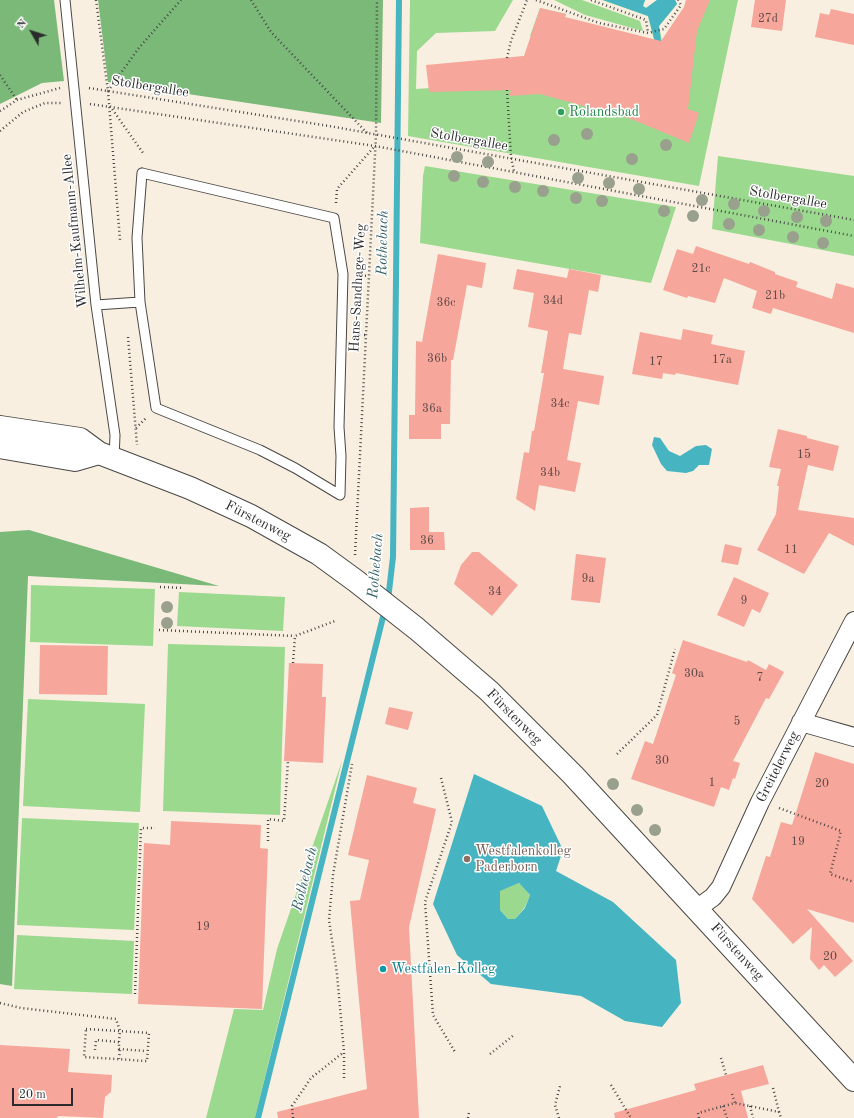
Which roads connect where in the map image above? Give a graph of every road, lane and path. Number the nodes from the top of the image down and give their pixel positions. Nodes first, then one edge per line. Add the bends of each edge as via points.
1 (65, 0) edge
2 (96, 0) edge
3 (181, 0) edge
4 (251, 0) edge
5 (377, 0) edge
6 (528, 0) edge
7 (536, 0) edge
8 (592, 0) edge
9 (678, 0) edge
10 (682, 0) edge
11 (681, 5) junction
12 (650, 33) junction
13 (507, 58) dead end
14 (0, 75) edge
15 (65, 87) dead end
16 (87, 87) dead end
17 (507, 90) dead end
18 (108, 91) junction
19 (17, 100) junction
20 (66, 102) dead end
21 (83, 103) dead end
22 (109, 105) junction
23 (0, 111) edge
24 (0, 131) edge
25 (367, 133) junction
26 (376, 135) junction
27 (375, 146) junction
28 (143, 153) dead end
29 (511, 157) junction
30 (514, 171) junction
31 (334, 218) junction
32 (854, 220) edge
33 (854, 236) edge
34 (140, 302) junction
35 (96, 305) junction
36 (0, 427) edge
37 (0, 447) edge
38 (106, 456) junction
39 (344, 572) junction
40 (160, 587) dead end
41 (184, 588) dead end
42 (854, 620) edge
43 (335, 621) dead end
44 (159, 630) dead end
45 (295, 636) junction
46 (675, 649) dead end
47 (293, 663) dead end
48 (801, 722) junction
49 (854, 737) edge
50 (617, 754) dead end
51 (288, 761) dead end
52 (352, 764) dead end
53 (441, 778) dead end
54 (779, 808) dead end
55 (156, 828) dead end
56 (268, 841) dead end
57 (854, 882) edge
58 (698, 908) junction
59 (134, 994) dead end
60 (0, 1003) edge
61 (120, 1031) junction
62 (514, 1035) dead end
63 (119, 1042) junction
64 (120, 1049) junction
65 (95, 1050) dead end
66 (145, 1051) dead end
67 (344, 1052) junction
68 (455, 1052) dead end
69 (490, 1054) dead end
70 (721, 1058) dead end
71 (119, 1059) junction
72 (726, 1075) dead end
73 (344, 1078) dead end
74 (854, 1080) edge
75 (611, 1085) dead end
76 (560, 1086) dead end
77 (772, 1088) dead end
78 (732, 1094) dead end
79 (735, 1103) junction
80 (723, 1106) junction
81 (750, 1106) junction
82 (469, 1112) dead end
83 (779, 1112) junction
84 (293, 1118) edge
85 (468, 1118) edge
86 (559, 1118) edge
87 (632, 1118) edge
88 (699, 1118) edge
89 (727, 1118) edge
90 (753, 1118) edge
91 (781, 1118) edge

1 - 35 lane, Wilhelm-Kaufmann-Allee
2 - 18 path
3 - 18 path via 138,49
4 - 25 path via 271,32
5 - 26 path, Hans-Sandhage-Weg
6 - 13 path via 511,41
7 - 12 path via 599,23
8 - 12 path via 646,20
9 - 11 path
10 - 11 path
11 - 12 path via 664,29
14 - 19 path
15 - 19 path
16 - 18 path, Stolbergallee
17 - 29 path
18 - 25 path, Stolbergallee
19 - 23 path
20 - 24 path via 45,103 23,112
21 - 22 path, Stolbergallee
22 - 27 path, Stolbergallee
22 - 28 path
25 - 26 path, Stolbergallee
26 - 27 path, Hans-Sandhage-Weg
26 - 29 path, Stolbergallee
27 - 30 path, Stolbergallee
27 - 31 path via 337,189
27 - 39 path, Hans-Sandhage-Weg via 356,553
29 - 30 path
29 - 32 path, Stolbergallee
30 - 33 path, Stolbergallee
31 - 34 lane via 142,173 137,238
31 - 34 lane via 343,274 340,495 260,450 156,408
34 - 35 lane
35 - 38 lane, Wilhelm-Kaufmann-Allee via 115,435
36 - 38 main road, Fürstenweg via 80,440
37 - 38 main road via 75,460
38 - 39 main road, Fürstenweg via 190,488 251,516 319,554
39 - 58 main road, Fürstenweg via 489,691 574,775
40 - 41 path
42 - 48 street, Greitelerweg
43 - 45 path
44 - 45 path
45 - 47 path
46 - 50 path via 657,715
48 - 49 street
48 - 58 street, Greitelerweg via 721,887
51 - 56 path via 284,821 268,820
52 - 67 path via 333,875 329,920
53 - 68 path via 452,822 425,902 433,1014
54 - 57 path via 841,831 830,874
55 - 59 path via 141,828
58 - 74 main road, Fürstenweg
60 - 61 path via 21,1008 116,1019
61 - 63 path
61 - 71 path via 149,1033 147,1061
61 - 71 path via 86,1029 84,1057
62 - 69 path
63 - 64 path
63 - 65 path via 96,1040
64 - 66 path
64 - 71 path
67 - 73 path
67 - 84 path via 311,1078 292,1106
70 - 72 path
75 - 87 path
76 - 86 path via 555,1105
77 - 83 path
78 - 79 path
79 - 80 path
79 - 81 path
80 - 88 path via 698,1113
80 - 89 path
81 - 83 path
81 - 90 path
82 - 85 path
83 - 91 path

